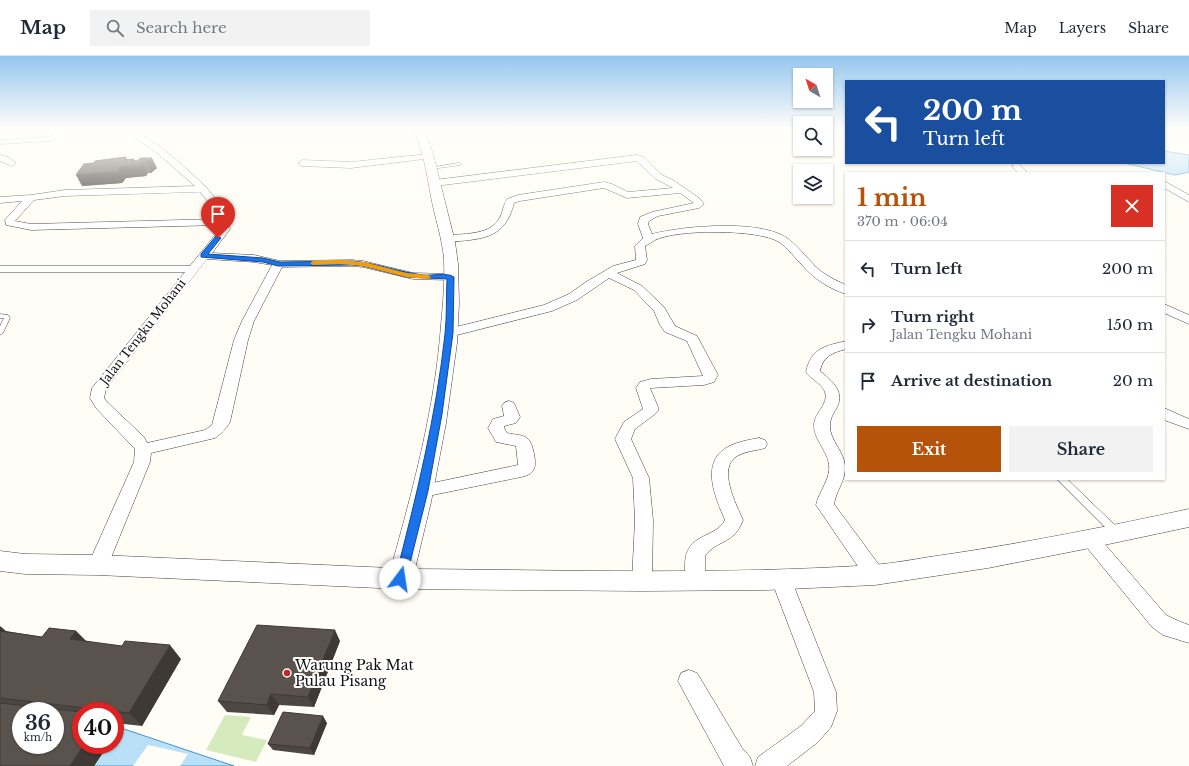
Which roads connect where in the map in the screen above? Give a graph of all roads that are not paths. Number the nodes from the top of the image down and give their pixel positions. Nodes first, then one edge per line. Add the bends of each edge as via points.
1 (9, 162) edge
2 (173, 162) edge
3 (430, 162) edge
4 (560, 162) edge
5 (644, 162) edge
6 (302, 163) dead end
7 (12, 164) dead end
8 (459, 164) dead end
9 (1016, 164) edge
10 (432, 169) junction
11 (1023, 172) edge
12 (1165, 185) edge
13 (203, 189) junction
14 (680, 190) junction
15 (31, 198) junction
16 (1189, 199) edge
17 (0, 200) edge
18 (226, 222) junction
19 (448, 239) junction
20 (649, 240) junction
21 (204, 256) junction
22 (278, 264) junction
23 (0, 269) edge
24 (193, 269) junction
25 (609, 273) junction
26 (450, 277) junction
27 (845, 289) edge
28 (1165, 308) edge
29 (0, 316) edge
30 (1189, 320) edge
31 (0, 333) edge
32 (449, 333) junction
33 (845, 345) edge
34 (509, 406) dead end
35 (1165, 415) edge
36 (1189, 424) edge
37 (760, 444) dead end
38 (143, 448) junction
39 (1062, 480) edge
40 (423, 491) junction
41 (1189, 518) edge
42 (1117, 533) junction
43 (1090, 539) junction
44 (0, 560) edge
45 (98, 565) junction
46 (875, 575) junction
47 (400, 579) junction
48 (781, 579) junction
49 (642, 581) junction
50 (695, 581) junction
51 (1189, 634) edge
52 (689, 681) dead end
53 (741, 766) edge
54 (767, 766) edge

1 - 7 street
2 - 13 street
3 - 10 street
4 - 10 street
5 - 14 street
6 - 10 street
8 - 10 lane
9 - 11 street
10 - 19 street
12 - 16 street
13 - 15 street via 65,193
13 - 18 street via 223,214
14 - 19 street via 627,196 604,185 518,198 510,202 504,220 498,227 480,234
14 - 20 street via 699,204 644,219 643,224
15 - 17 street
15 - 18 street via 10,223 31,227
18 - 21 street, Jalan Tengku Mohani via 225,229
19 - 26 street
20 - 25 street via 639,247 641,262 617,268
20 - 27 street via 677,231 728,229 766,232 783,240 817,274
21 - 22 street via 263,260
21 - 24 street, Jalan Tengku Mohani
22 - 26 street via 352,263 406,275
22 - 38 street via 248,321 241,340 222,422 218,429 209,434
23 - 24 street
24 - 38 street, Jalan Tengku Mohani via 99,388 97,398 101,405 138,440
25 - 32 street via 573,297 548,308
25 - 49 street via 638,288 660,310 670,329 692,339 711,375 704,381 645,385 643,388 651,407 650,411 629,426 623,439 641,478 644,520
26 - 32 street
28 - 30 street
29 - 31 lane via 7,318
32 - 40 street via 438,414
33 - 46 street via 817,357 814,364 813,372 832,393 833,401 822,422 822,431 837,464 837,472 825,499 825,505
34 - 40 street via 512,417 498,423 496,428 502,438 524,444 527,467 521,471
35 - 36 street via 1173,420
37 - 50 street via 737,448 721,464 720,487 734,520 733,526 697,551 694,559
38 - 45 street via 142,462
39 - 42 lane
40 - 47 street
41 - 42 street
42 - 43 street
43 - 46 street
43 - 51 street via 1159,621 1170,628
44 - 45 street via 25,564
45 - 47 street
46 - 48 street
47 - 49 street
48 - 50 street
48 - 54 street via 825,692 826,709 823,719 810,734
49 - 50 street
52 - 53 street

